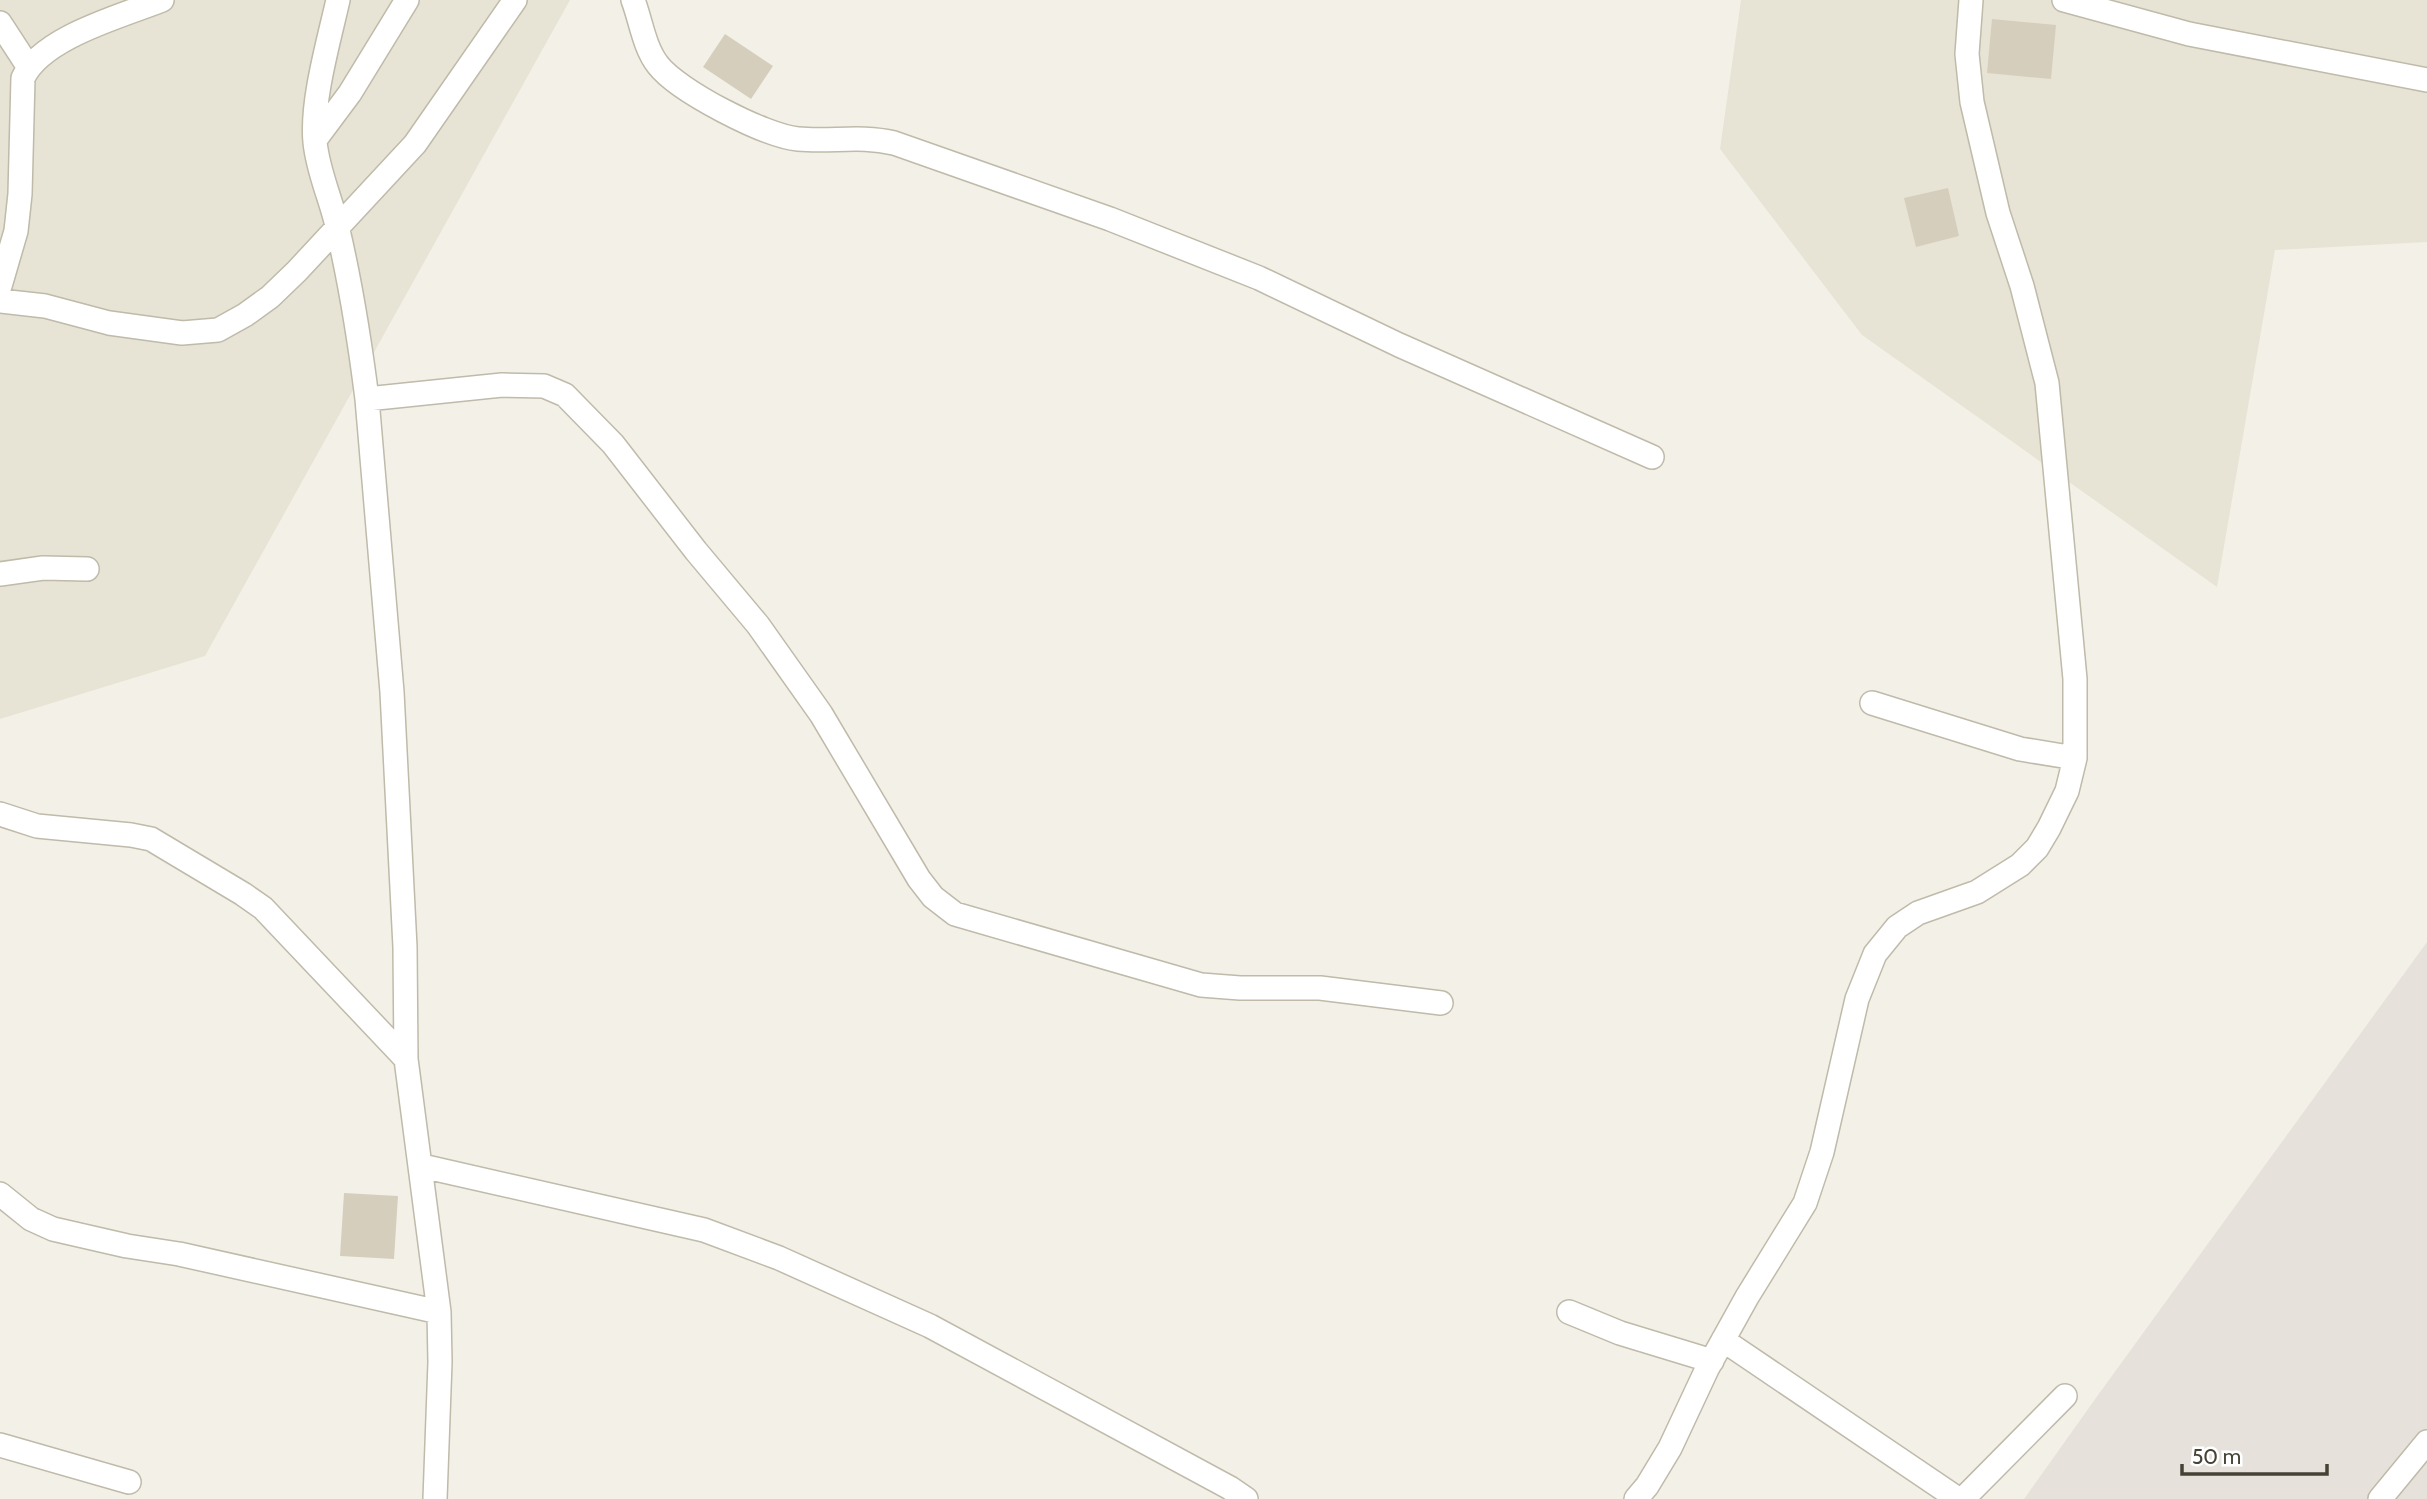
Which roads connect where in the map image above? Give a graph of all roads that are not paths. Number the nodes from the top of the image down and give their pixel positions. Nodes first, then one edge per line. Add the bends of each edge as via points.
1 (162, 0) edge
2 (338, 0) edge
3 (407, 0) edge
4 (515, 0) edge
5 (633, 0) edge
6 (1971, 0) edge
7 (2064, 0) edge
8 (131, 4) edge
9 (0, 23) edge
10 (28, 66) junction
11 (2427, 80) edge
12 (314, 140) junction
13 (338, 229) junction
14 (0, 286) edge
15 (0, 301) edge
16 (366, 399) junction
17 (1652, 457) dead end
18 (87, 569) dead end
19 (0, 574) edge
20 (1872, 703) dead end
21 (2075, 758) junction
22 (0, 814) edge
23 (1441, 1003) dead end
24 (406, 1059) junction
25 (422, 1166) junction
26 (0, 1194) edge
27 (1569, 1311) dead end
28 (439, 1312) junction
29 (1723, 1340) junction
30 (1712, 1361) junction
31 (2066, 1396) dead end
32 (2427, 1443) edge
33 (0, 1445) edge
34 (129, 1482) dead end
35 (435, 1499) edge
36 (1246, 1499) edge
37 (1636, 1499) edge
38 (1960, 1499) edge
39 (2380, 1499) edge

1 - 8 street
2 - 12 street via 325,55
3 - 12 street via 350,93
4 - 13 street via 415,144
5 - 17 street via 657,65 703,99 748,123 794,139 886,141 1110,219 1259,278
6 - 21 street via 1967,54 1972,102 1997,212 2047,383 2075,679
7 - 11 street via 2189,34
8 - 10 street
9 - 10 street
10 - 14 street via 23,78 16,231
12 - 13 street
13 - 15 street via 270,297 218,330 153,330
13 - 16 street
16 - 23 street via 502,385 544,386 572,401 613,444 758,625 821,714 919,878 933,897 955,914 1201,985 1320,988
16 - 24 street via 392,692
18 - 19 street via 43,568
20 - 21 street via 2020,749
21 - 29 street via 2067,791 2049,828 2020,865 1978,892 1919,913 1897,928 1875,954 1857,999 1822,1152 1805,1203
22 - 24 street via 37,826 151,839 170,849 263,908
24 - 25 street
25 - 28 street
25 - 36 street via 704,1230 779,1258 930,1326
26 - 28 street via 53,1229
27 - 30 street via 1620,1333
28 - 35 street
29 - 30 street
29 - 38 street
30 - 37 street via 1670,1448
31 - 38 street
32 - 39 street
33 - 34 street

